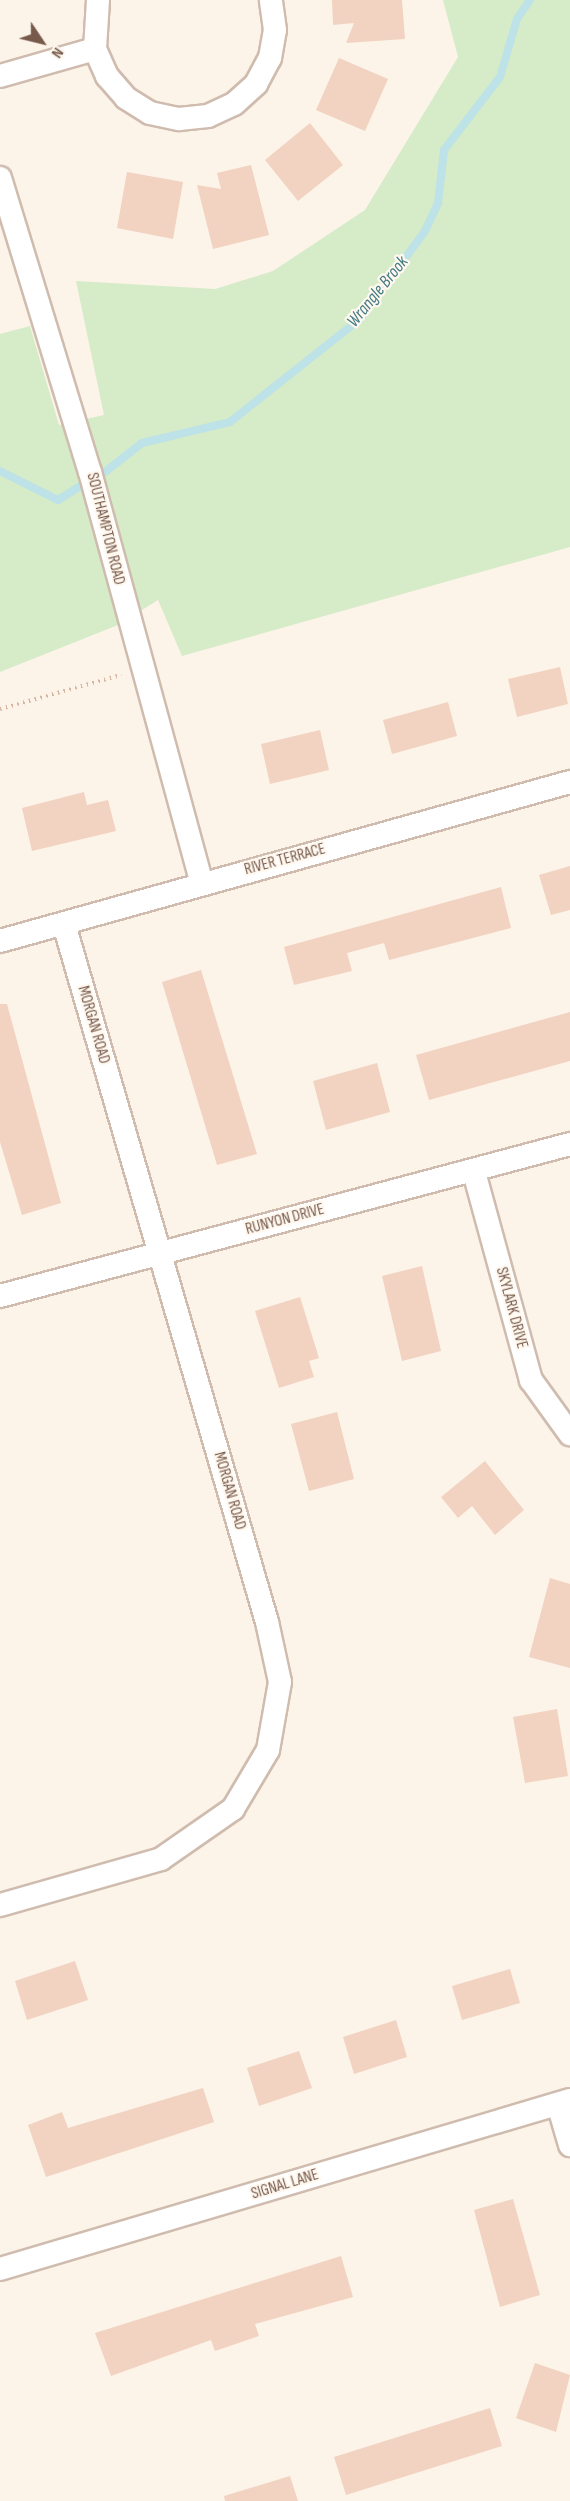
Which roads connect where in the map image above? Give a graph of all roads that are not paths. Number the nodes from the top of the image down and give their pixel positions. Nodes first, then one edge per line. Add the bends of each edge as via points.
1 (98, 0) edge
2 (271, 0) edge
3 (95, 49) junction
4 (0, 76) edge
5 (0, 179) edge
6 (570, 782) edge
7 (202, 882) junction
8 (64, 924) junction
9 (0, 941) edge
10 (570, 1144) edge
11 (474, 1172) junction
12 (160, 1255) junction
13 (0, 1296) edge
14 (570, 1434) edge
15 (0, 1905) edge
16 (564, 2102) edge
17 (570, 2145) edge
18 (0, 2269) edge

1 - 3 street
2 - 3 street via 275,30 270,58 256,84 234,104 208,116 179,119 150,113 113,84
3 - 4 street
5 - 7 street, SOUTHAMPTON ROAD via 90,472
6 - 7 street, RIVER TERRACE
7 - 8 street, RIVER TERRACE
8 - 9 street, RIVER TERRACE
8 - 12 street, MORGAN ROAD
10 - 11 street, RUNYON DRIVE
11 - 12 street, RUNYON DRIVE
11 - 14 street, SKYLARK DRIVE via 531,1380
12 - 13 street, RUNYON DRIVE
12 - 15 street, MORGAN ROAD via 267,1622 280,1682 268,1750 234,1809 161,1859
16 - 17 street
16 - 18 street, SIGNAL LANE

